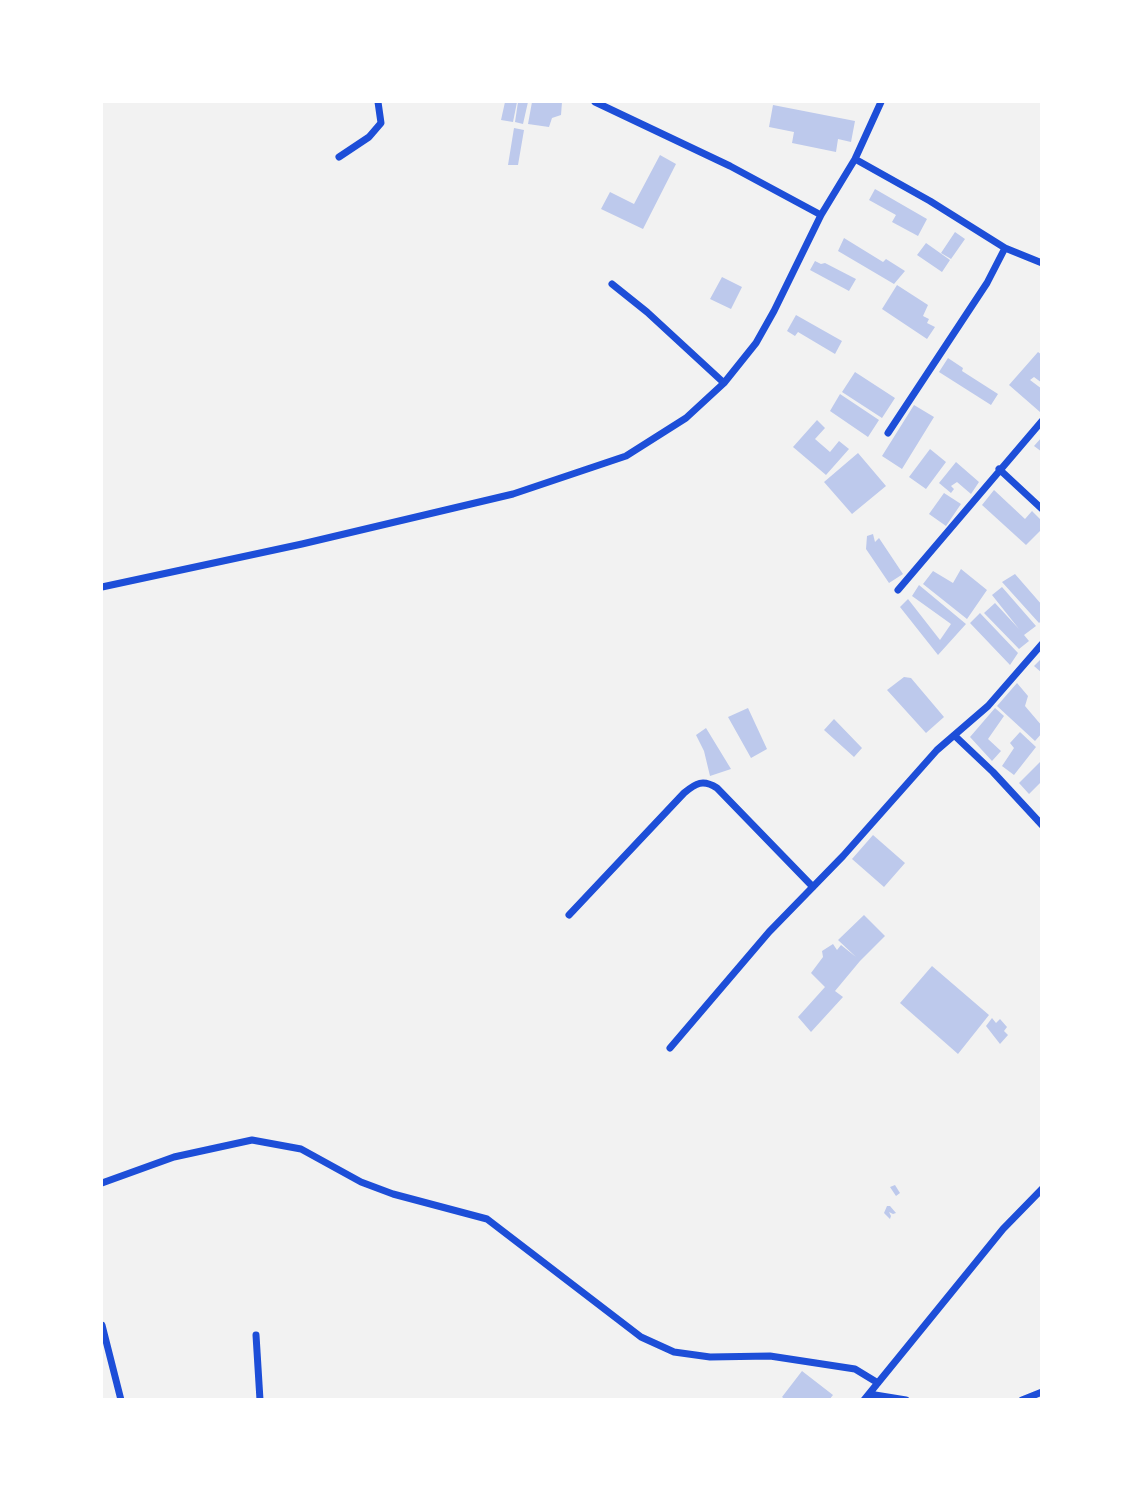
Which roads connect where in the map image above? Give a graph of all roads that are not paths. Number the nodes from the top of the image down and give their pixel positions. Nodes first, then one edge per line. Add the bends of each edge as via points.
1 (378, 102) edge
2 (595, 102) edge
3 (881, 102) edge
4 (339, 157) dead end
5 (855, 159) junction
6 (821, 215) junction
7 (1005, 248) junction
8 (1041, 264) edge
9 (612, 284) dead end
10 (724, 383) junction
11 (1041, 421) edge
12 (888, 433) dead end
13 (999, 469) junction
14 (1041, 509) edge
15 (102, 587) edge
16 (898, 590) dead end
17 (1041, 644) edge
18 (955, 736) junction
19 (1041, 825) edge
20 (813, 887) junction
21 (569, 915) dead end
22 (670, 1048) dead end
23 (102, 1183) edge
24 (1041, 1189) edge
25 (102, 1325) edge
26 (256, 1335) dead end
27 (878, 1383) junction
28 (1041, 1392) edge
29 (866, 1397) edge
30 (121, 1399) edge
31 (260, 1399) edge
32 (906, 1399) edge
33 (1022, 1399) edge

1 - 4 street via 381,123
2 - 6 street
3 - 5 street
5 - 6 street
5 - 7 street
6 - 10 street via 756,343
7 - 8 street
7 - 12 street
9 - 10 street
10 - 15 street via 686,418 626,456 513,494
11 - 13 street
13 - 14 street
13 - 16 street
17 - 18 street via 988,706
18 - 19 street
18 - 20 street via 937,750
20 - 21 street via 717,788 697,782
20 - 22 street
23 - 27 street via 174,1157 252,1140 301,1149 361,1182 487,1219 641,1337 674,1352 770,1356 855,1369
24 - 27 street
25 - 30 street
26 - 31 street
27 - 29 street
28 - 33 street
29 - 32 street

